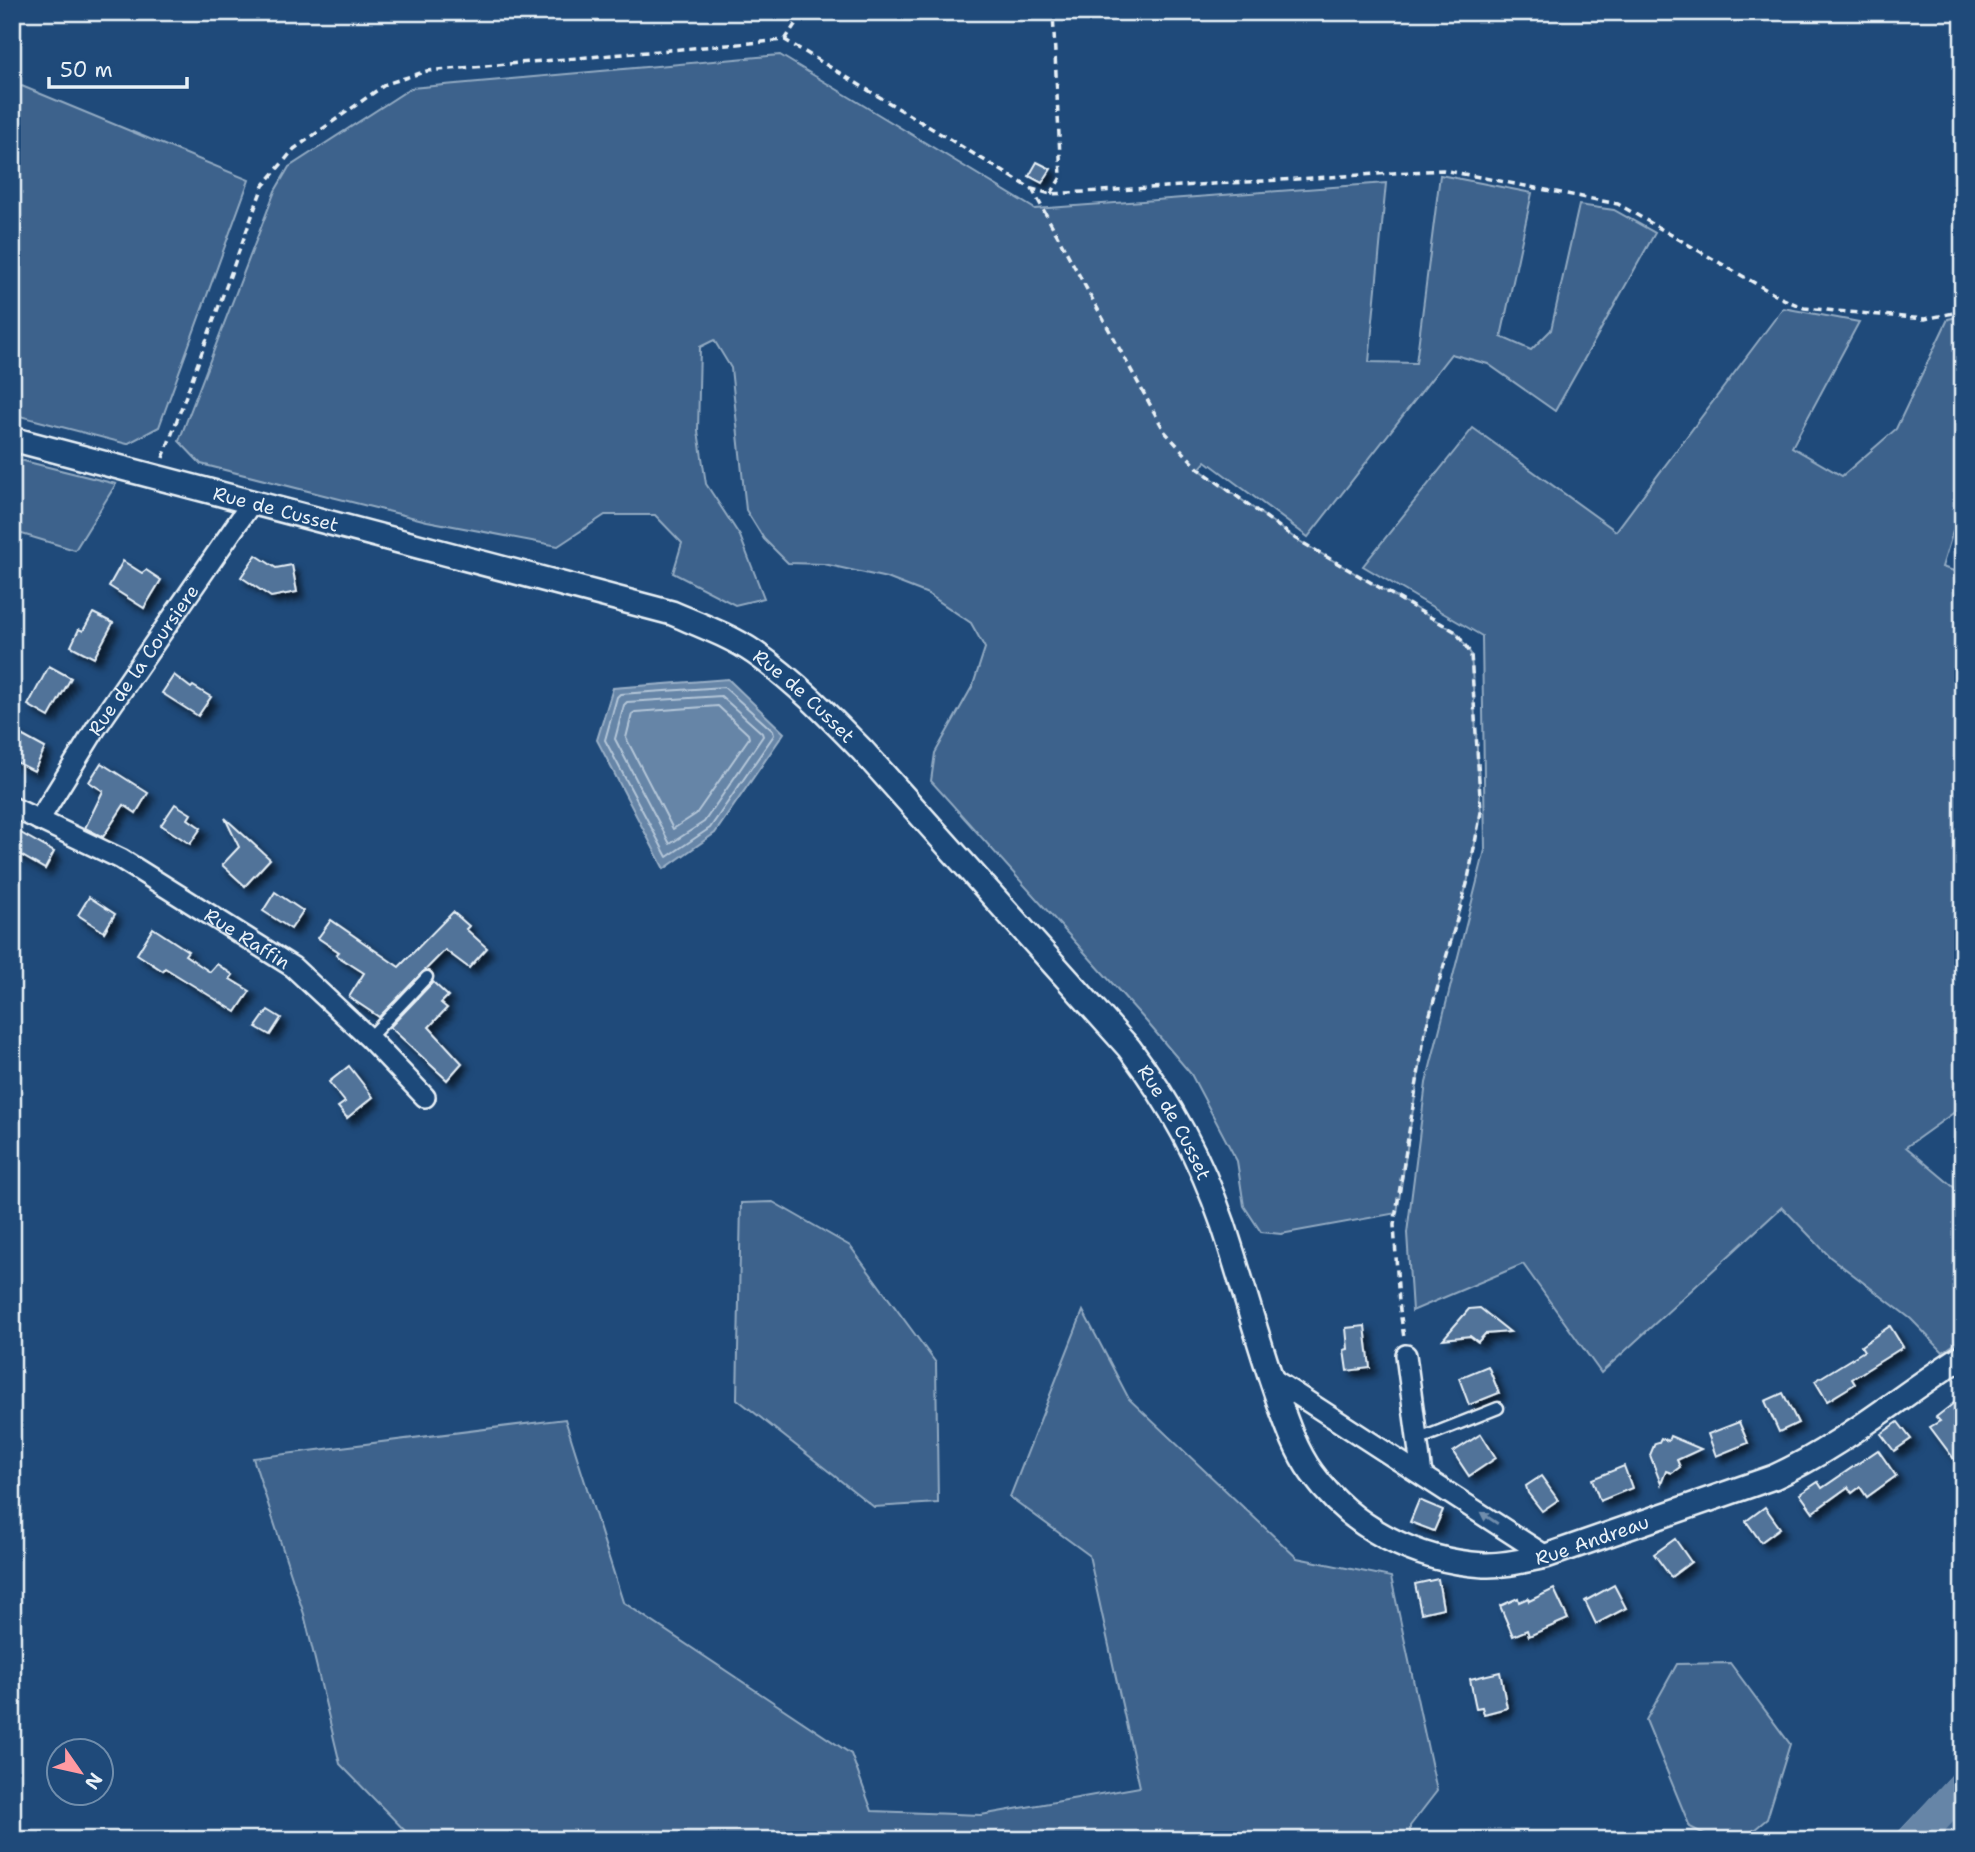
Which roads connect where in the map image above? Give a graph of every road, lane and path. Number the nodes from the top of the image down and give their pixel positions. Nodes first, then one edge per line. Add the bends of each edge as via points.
1 (803, 12) edge
2 (1053, 12) edge
3 (785, 40) junction
4 (1032, 189) junction
5 (1051, 194) junction
6 (1963, 311) edge
7 (12, 439) edge
8 (156, 477) junction
9 (252, 502) junction
10 (12, 807) edge
11 (39, 820) junction
12 (427, 977) dead end
13 (369, 1038) junction
14 (425, 1097) dead end
15 (1406, 1355) joint
16 (1963, 1356) edge
17 (1270, 1377) junction
18 (1498, 1408) dead end
19 (1417, 1440) junction
20 (1422, 1475) junction
21 (1546, 1556) junction

1 - 3 path
2 - 5 path via 1061,177
3 - 4 path
3 - 8 path via 427,71 387,84 294,149 263,186
4 - 5 path
4 - 15 path via 1165,432 1190,460 1296,539 1456,632 1471,654 1481,812 1467,884 1425,1032 1394,1226
5 - 6 path via 1443,170 1618,204 1804,308 1925,319
7 - 8 street, Rue de Cusset
8 - 9 street, Rue de Cusset
9 - 11 street, Rue de la Coursiere via 96,727
9 - 17 street, Rue de Cusset via 671,614 753,652 821,707 1129,1048 1158,1086 1202,1168
10 - 11 street, Rue Raffin
11 - 13 street, Rue Raffin via 121,859 293,967
12 - 13 lane
13 - 14 street, Rue Raffin
15 - 19 street
16 - 21 street, Rue Andreau via 1804,1464
17 - 20 street
17 - 21 street, Rue Andreau via 1311,1472 1369,1528 1405,1548 1444,1559 1485,1565
18 - 19 lane
19 - 20 street
21 -> 20 street

